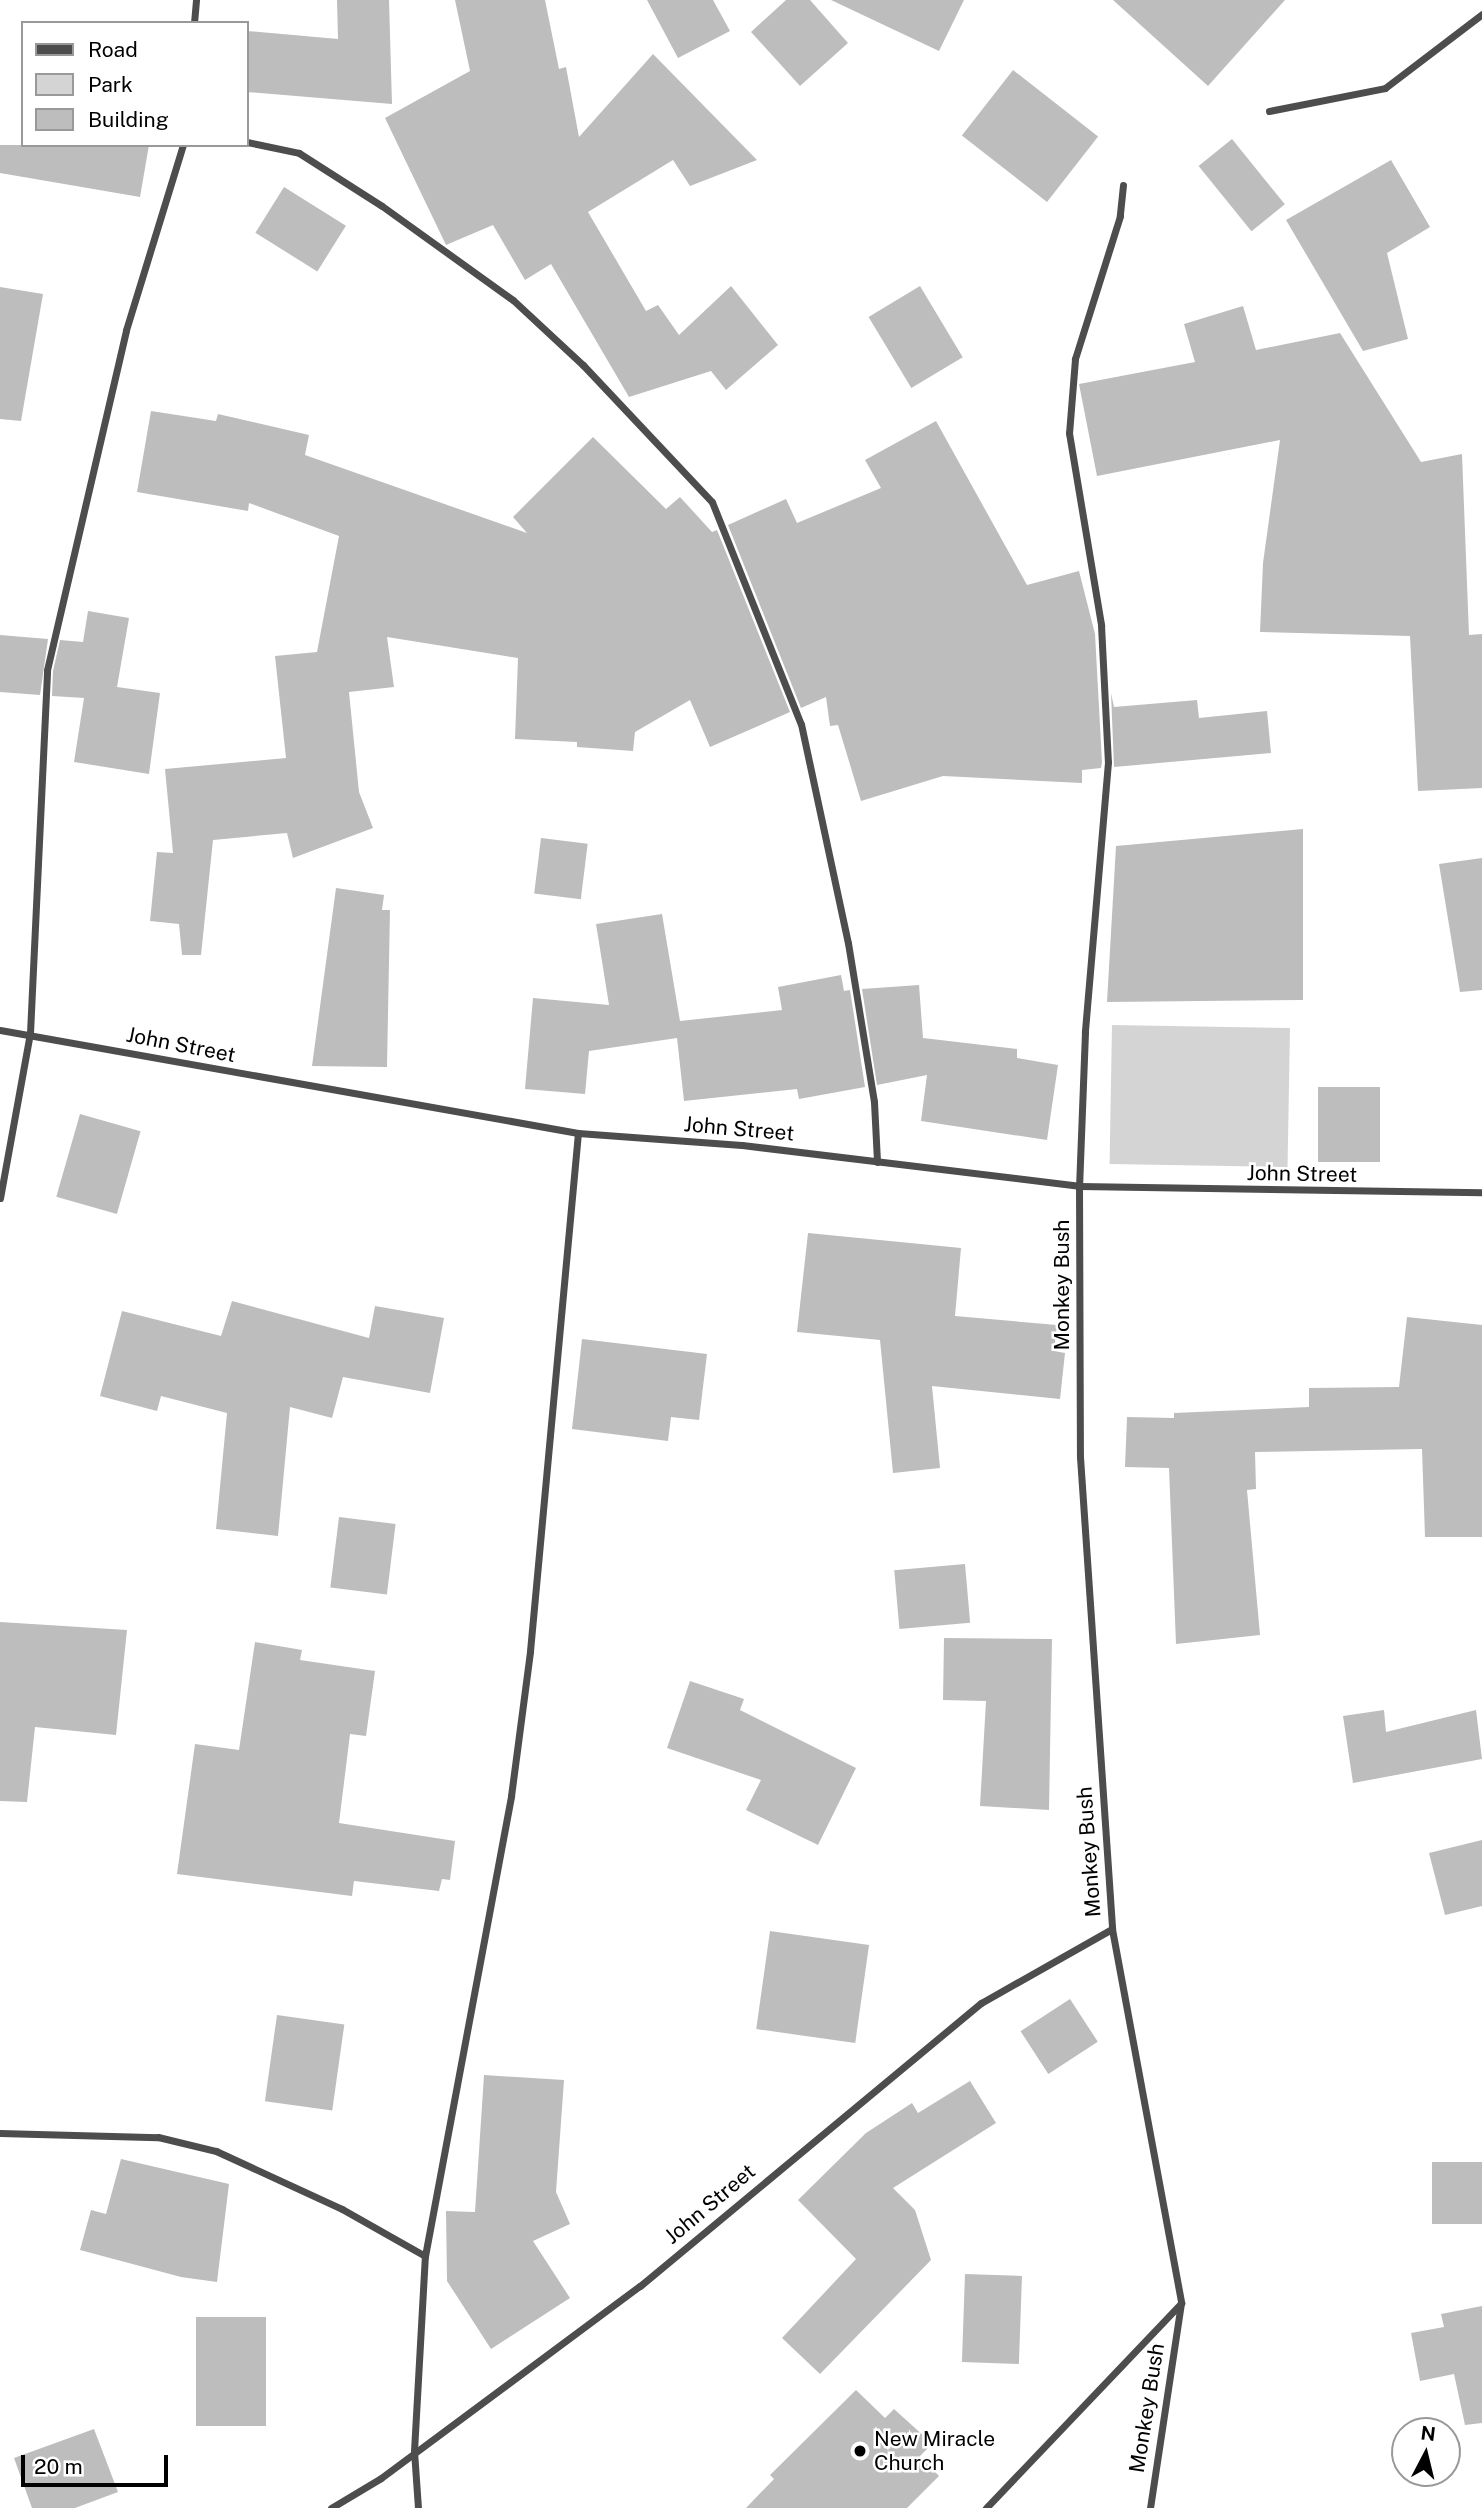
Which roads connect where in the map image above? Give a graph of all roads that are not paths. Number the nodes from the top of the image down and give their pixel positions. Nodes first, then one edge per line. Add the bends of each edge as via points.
1 (196, 0) edge
2 (1482, 14) edge
3 (194, 21) edge
4 (1269, 111) dead end
5 (248, 142) edge
6 (182, 147) edge
7 (1123, 184) dead end
8 (0, 1030) edge
9 (30, 1033) junction
10 (578, 1133) junction
11 (877, 1162) junction
12 (1079, 1186) junction
13 (1482, 1192) edge
14 (0, 1198) edge
15 (1112, 1929) junction
16 (0, 2133) edge
17 (425, 2256) junction
18 (1181, 2303) junction
19 (414, 2451) junction
20 (331, 2508) edge
21 (418, 2508) edge
22 (986, 2508) edge
23 (1150, 2508) edge

1 - 3 street
2 - 4 street via 1385,88
5 - 11 street via 299,153 513,299 583,365 712,502 801,724 848,943 874,1102
6 - 9 street via 126,330 47,670
7 - 12 street, Monkey Bush via 1119,216 1075,359 1069,433 1101,625 1108,762 1085,1032
8 - 9 street, John Street
9 - 10 street, John Street
9 - 14 street
10 - 11 street, John Street via 742,1145
10 - 17 street via 530,1651 512,1796
11 - 12 street, John Street
12 - 13 street, John Street
12 - 15 street, Monkey Bush via 1080,1457
15 - 18 street, Monkey Bush
15 - 19 street, John Street via 981,2003 640,2286
16 - 17 street via 158,2137 216,2151 342,2209
17 - 19 street
18 - 22 street
18 - 23 street, Monkey Bush
19 - 20 street, John Street
19 - 21 street

